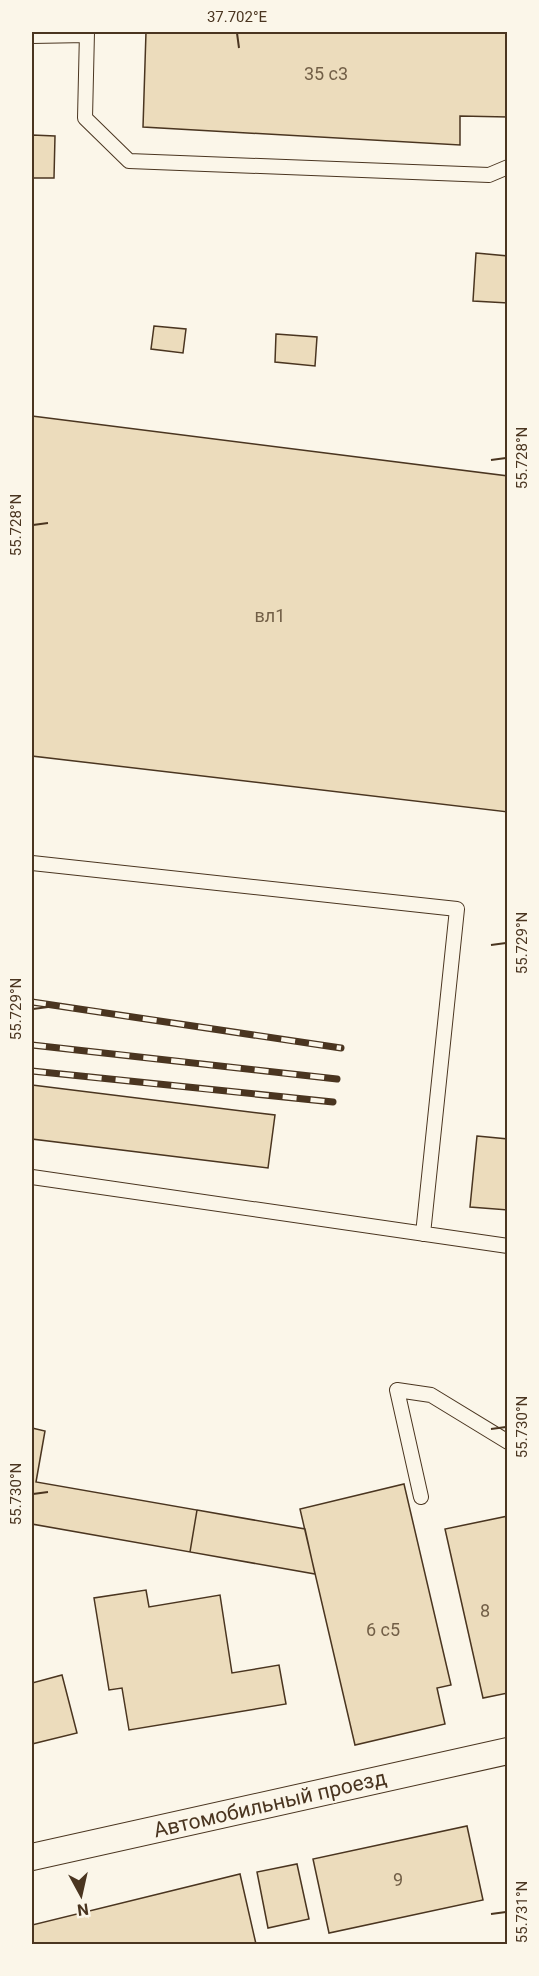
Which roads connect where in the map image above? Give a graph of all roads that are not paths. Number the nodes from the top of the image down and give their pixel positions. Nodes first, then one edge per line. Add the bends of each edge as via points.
1 (87, 33) edge
2 (32, 36) edge
3 (507, 167) edge
4 (32, 863) edge
5 (32, 1177) edge
6 (423, 1234) junction
7 (507, 1246) edge
8 (507, 1442) edge
9 (422, 1497) dead end
10 (507, 1750) edge
11 (32, 1857) edge

1 - 2 lane
1 - 3 lane via 85,118 129,161 489,175
4 - 6 lane via 457,909
5 - 6 lane
6 - 7 lane
8 - 9 lane via 431,1395 397,1390
10 - 11 street, Автомобильный проезд

